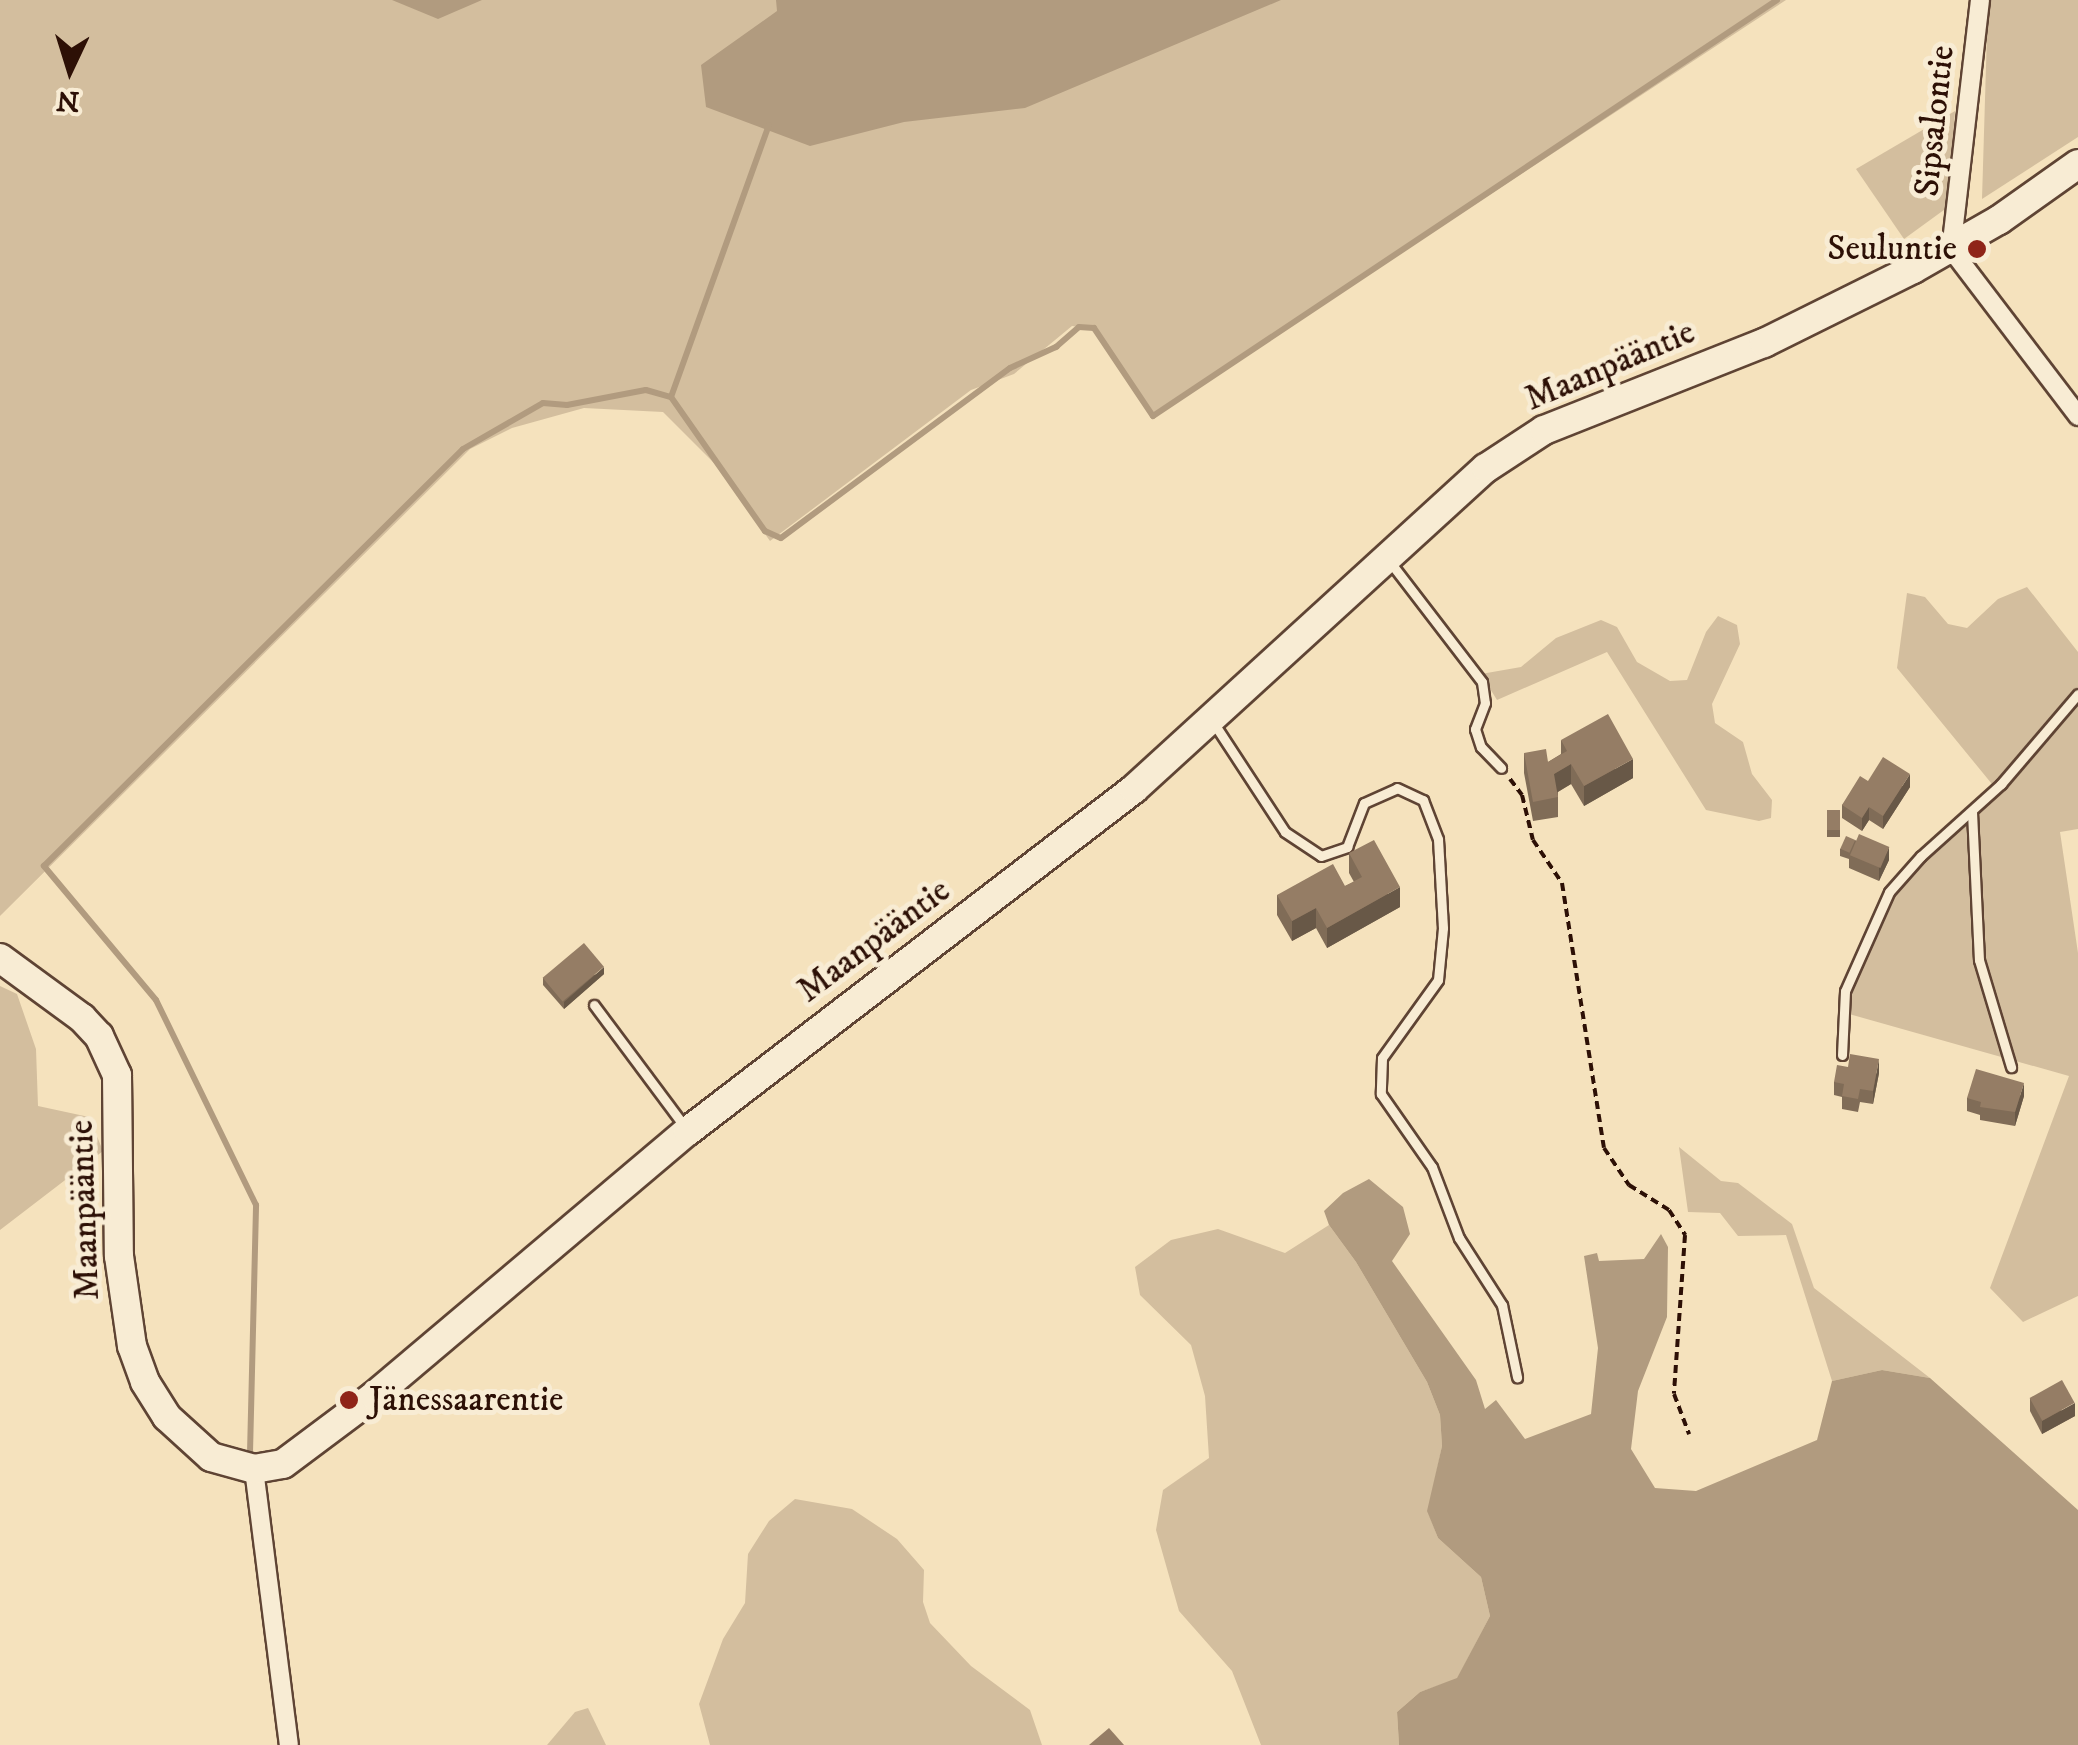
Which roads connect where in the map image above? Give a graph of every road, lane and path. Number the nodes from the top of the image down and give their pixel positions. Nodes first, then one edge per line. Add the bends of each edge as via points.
1 (1980, 0) edge
2 (2078, 164) edge
3 (1951, 249) junction
4 (2078, 416) edge
5 (1385, 556) junction
6 (2078, 694) edge
7 (1210, 718) junction
8 (1500, 768) joint
9 (1972, 812) junction
10 (0, 958) edge
11 (594, 1004) dead end
12 (1842, 1055) dead end
13 (2011, 1067) dead end
14 (688, 1131) junction
15 (1517, 1377) dead end
16 (1690, 1434) dead end
17 (254, 1470) junction
18 (289, 1745) edge

1 - 3 street, Sipsalontie
2 - 3 street, Maanpääntie
3 - 4 street
3 - 5 street, Maanpääntie via 1764,343 1544,430 1486,468
5 - 7 street, Maanpääntie
5 - 8 lane via 1482,682 1484,703 1475,729
6 - 9 lane
7 - 14 street, Maanpääntie via 1134,789
7 - 15 lane via 1285,832 1321,856 1347,847 1364,803 1397,788 1423,800 1438,839 1438,980 1382,1058 1381,1094 1432,1166 1459,1238 1502,1305
8 - 16 path via 1522,795 1533,840 1562,883 1604,1148 1629,1185 1669,1210 1685,1235 1674,1394
9 - 12 lane via 1890,892 1845,991
9 - 13 lane via 1979,960
10 - 17 street, Maanpääntie via 82,1018 99,1036 116,1075 118,1256 132,1346 146,1382 195,1446 211,1458
11 - 14 lane
14 - 17 street, Maanpääntie via 314,1445 282,1464
17 - 18 street

